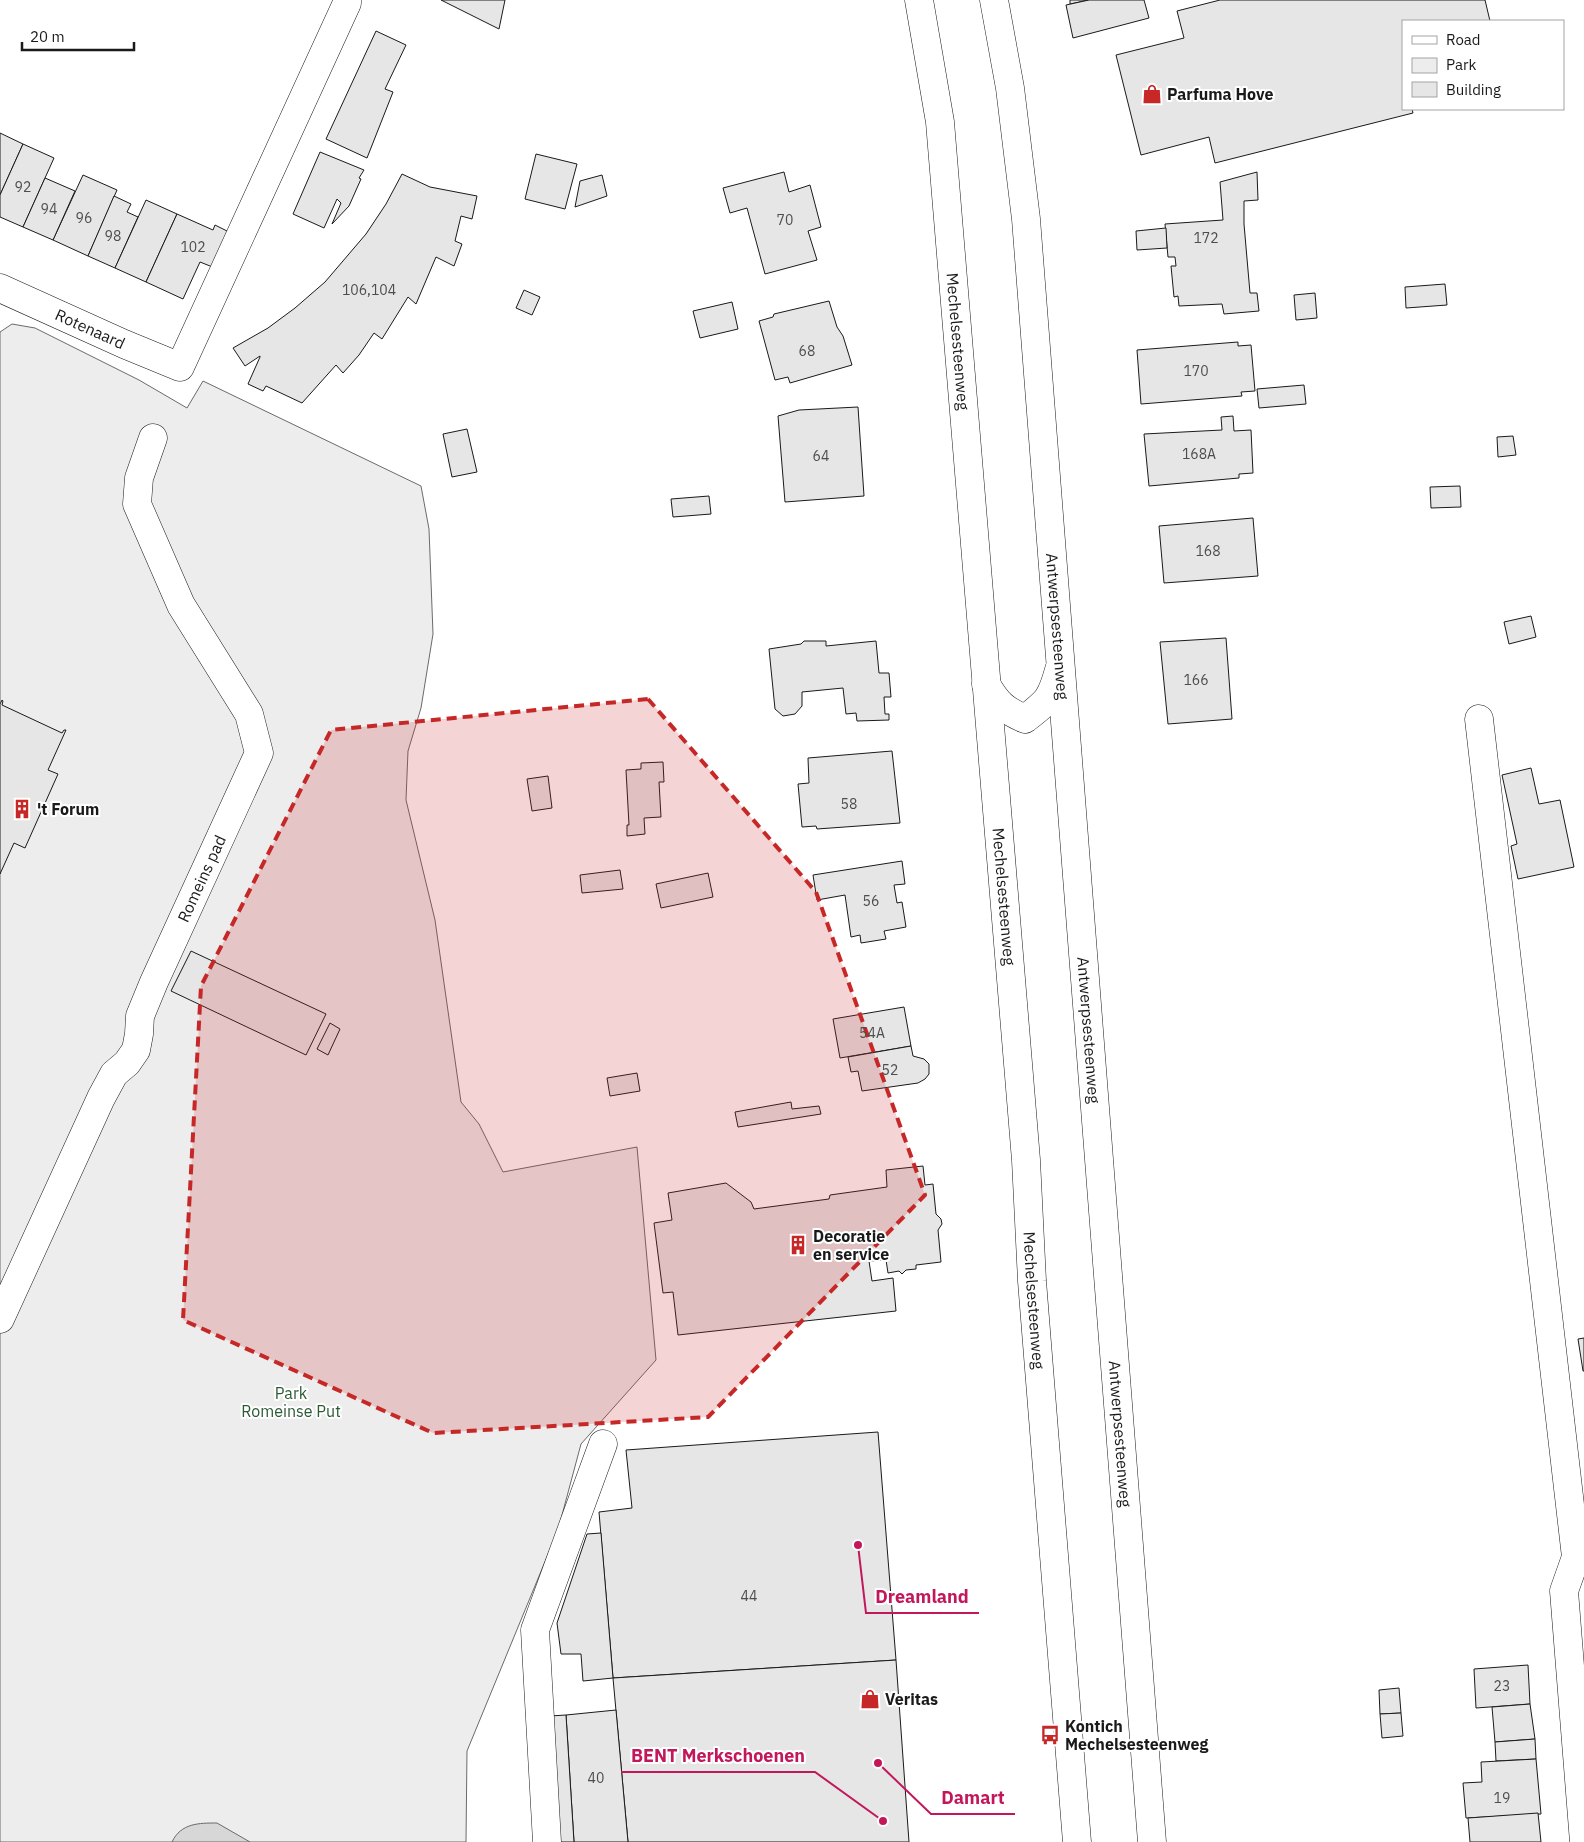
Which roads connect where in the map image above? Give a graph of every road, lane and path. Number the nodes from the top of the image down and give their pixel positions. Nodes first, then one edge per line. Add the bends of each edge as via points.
1 (919, 0) edge
2 (994, 0) edge
3 (342, 11) edge
4 (0, 288) edge
5 (153, 438) dead end
6 (1060, 667) junction
7 (986, 684) junction
8 (1025, 719) junction
9 (1479, 720) dead end
10 (1066, 745) junction
11 (992, 759) junction
12 (0, 1319) edge
13 (603, 1444) dead end
14 (546, 1842) edge
15 (1077, 1842) edge
16 (1152, 1842) edge
17 (1584, 1842) edge

1 - 7 main road, Mechelsesteenweg via 940,122
2 - 6 main road, Antwerpsesteenweg via 1010,88 1026,219
3 - 4 main road, Rotenaard via 180,367
5 - 12 main road, Romeins pad via 139,478 137,504 181,605 249,714 259,753 150,990 140,1016 136,1050 114,1074 101,1098
6 - 8 main road via 1045,704
6 - 10 main road, Antwerpsesteenweg
7 - 8 main road via 1007,711
7 - 11 main road, Mechelsesteenweg
8 - 10 main road via 1050,730
8 - 11 main road via 1011,726
9 - 17 main road via 1576,1557 1564,1591
10 - 16 main road, Antwerpsesteenweg
11 - 15 main road, Mechelsesteenweg
13 - 14 main road via 535,1630

